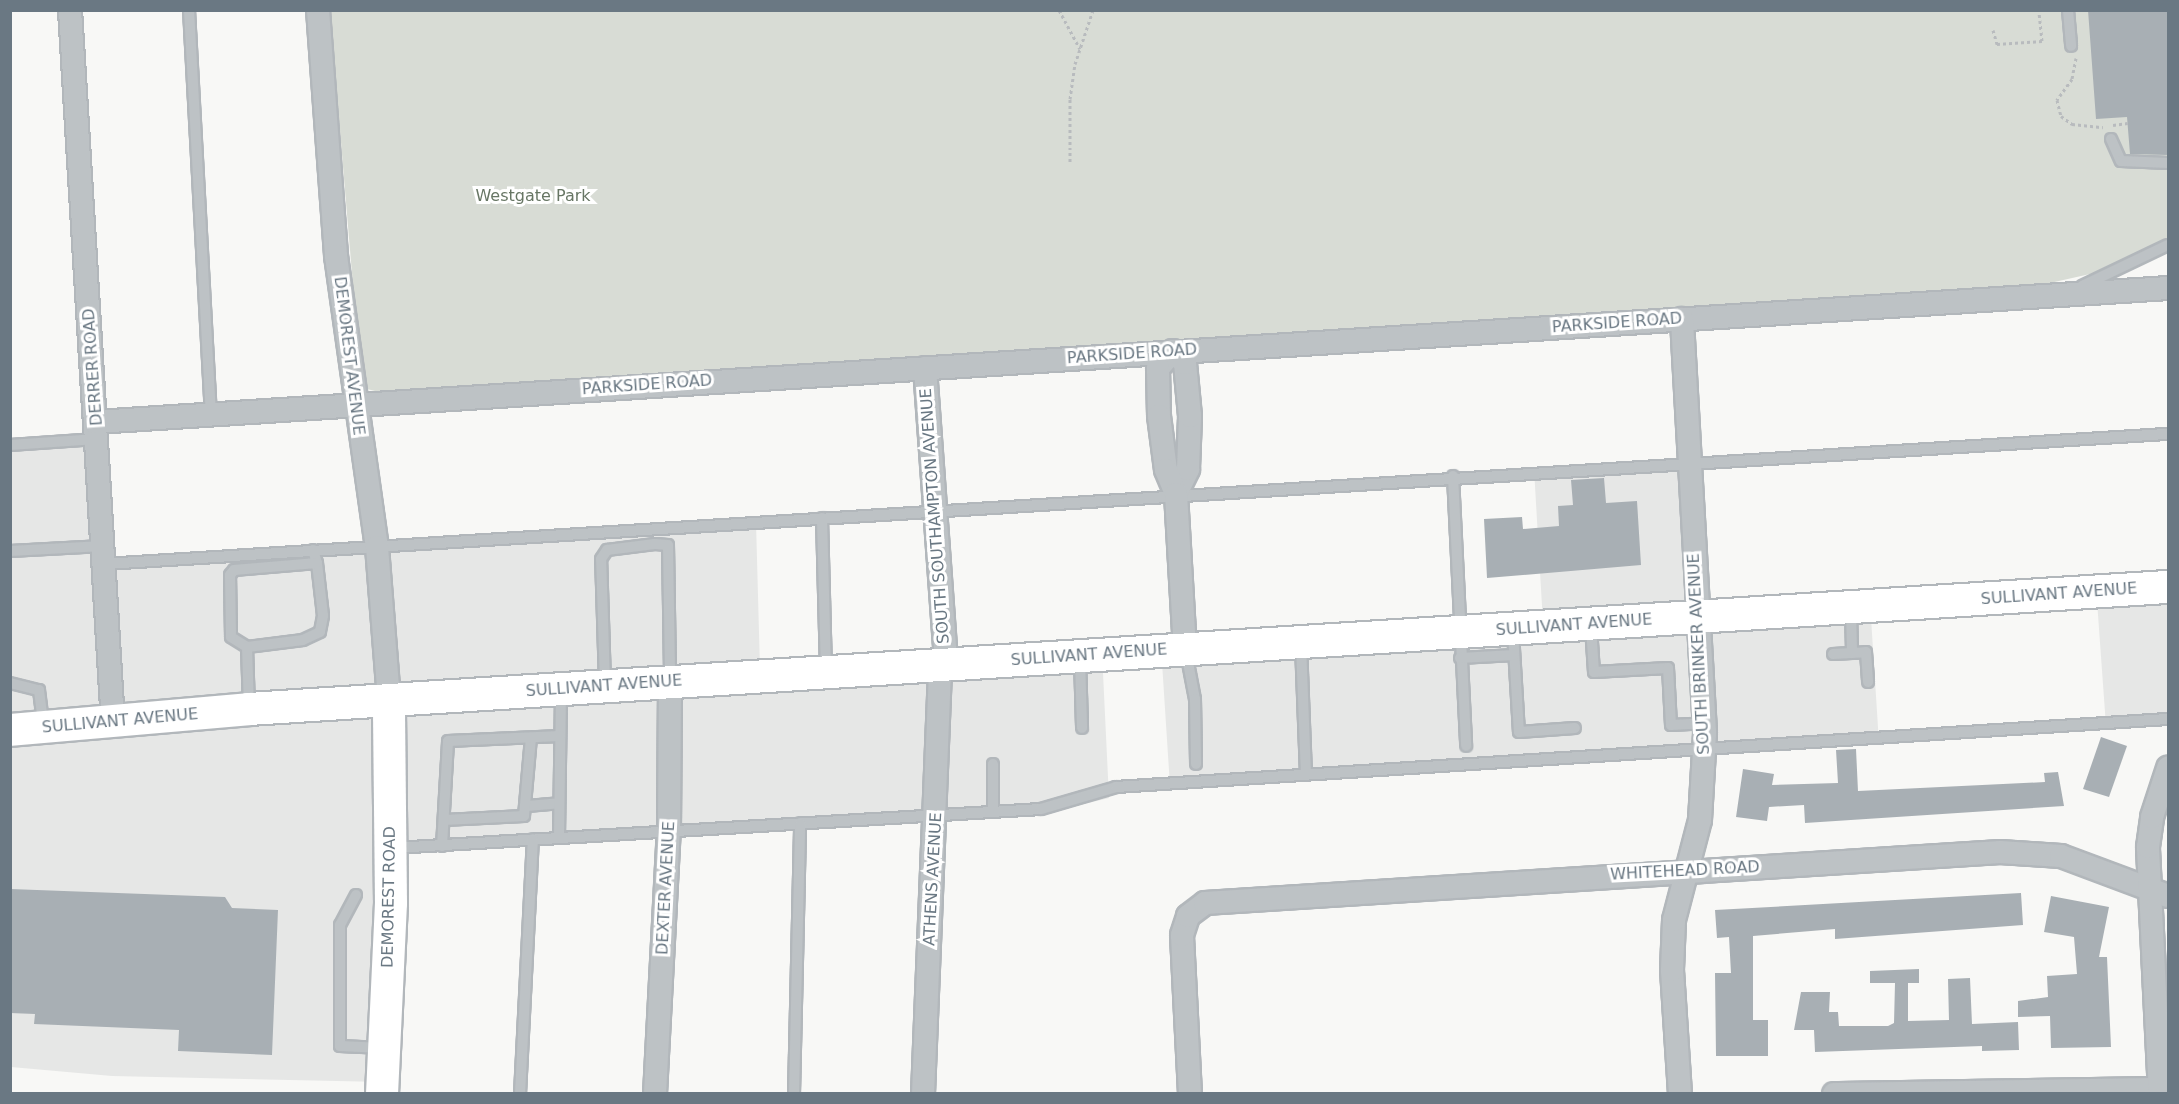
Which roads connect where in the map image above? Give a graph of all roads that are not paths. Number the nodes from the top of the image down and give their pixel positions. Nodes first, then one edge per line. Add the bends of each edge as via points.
1 (70, 10) edge
2 (189, 10) edge
3 (318, 10) edge
4 (2068, 10) edge
5 (2071, 46) road end
6 (2111, 139) dead end
7 (2169, 163) edge
8 (2169, 245) edge
9 (2169, 288) edge
10 (2043, 296) junction
11 (1682, 319) junction
12 (1173, 351) junction
13 (925, 368) junction
14 (354, 404) junction
15 (211, 414) junction
16 (97, 430) junction
17 (2169, 434) edge
18 (10, 445) edge
19 (1689, 464) junction
20 (1453, 476) junction
21 (1176, 494) junction
22 (935, 511) junction
23 (822, 518) junction
24 (377, 547) junction
25 (313, 550) junction
26 (10, 551) edge
27 (104, 555) junction
28 (317, 563) junction
29 (2169, 587) edge
30 (1850, 607) junction
31 (1698, 617) junction
32 (1591, 624) junction
33 (1300, 641) junction
34 (1513, 642) junction
35 (1459, 645) junction
36 (247, 647) junction
37 (1185, 648) junction
38 (1852, 652) junction
39 (1833, 654) dead end
40 (1080, 656) junction
41 (943, 664) junction
42 (826, 672) junction
43 (670, 682) junction
44 (1868, 682) dead end
45 (10, 683) edge
46 (605, 686) junction
47 (561, 689) junction
48 (389, 701) junction
49 (249, 709) junction
50 (2169, 719) edge
51 (113, 723) junction
52 (1705, 723) junction
53 (43, 728) junction
54 (1082, 728) dead end
55 (1575, 728) dead end
56 (10, 730) edge
57 (560, 736) junction
58 (531, 738) junction
59 (1466, 746) dead end
60 (1705, 750) junction
61 (993, 764) dead end
62 (1196, 764) dead end
63 (2169, 768) edge
64 (1306, 775) junction
65 (559, 803) junction
66 (527, 806) junction
67 (993, 812) junction
68 (936, 815) junction
69 (444, 820) junction
70 (800, 823) junction
71 (669, 829) junction
72 (559, 837) junction
73 (533, 839) junction
74 (442, 846) junction
75 (391, 848) junction
76 (1687, 871) junction
77 (2148, 886) junction
78 (356, 896) dead end
79 (2169, 896) edge
80 (385, 1048) junction
81 (2159, 1091) edge
82 (382, 1094) edge
83 (520, 1094) edge
84 (655, 1094) edge
85 (794, 1094) edge
86 (923, 1094) edge
87 (1190, 1094) edge
88 (1680, 1094) edge
89 (1834, 1094) edge

1 - 16 street, DERRER ROAD
2 - 15 lane
3 - 14 street, DEMOREST AVENUE via 336,256
4 - 5 lane
6 - 7 lane via 2121,160
8 - 10 lane via 2110,276
9 - 10 street, PARKSIDE ROAD
10 - 11 street, PARKSIDE ROAD
11 - 12 street, PARKSIDE ROAD
11 - 19 street, SOUTH BRINKER AVENUE
12 - 13 street, PARKSIDE ROAD
12 - 21 street via 1185,363 1190,416 1188,469
12 - 21 street via 1158,368 1158,377 1166,470
13 - 14 street, PARKSIDE ROAD
13 - 22 street, SOUTH SOUTHAMPTON AVENUE
14 - 15 street, PARKSIDE ROAD
14 - 24 street, DEMOREST AVENUE
15 - 16 street, PARKSIDE ROAD
16 - 18 lane
16 - 27 street, DERRER ROAD
17 - 19 lane
19 - 20 lane
19 - 31 street, SOUTH BRINKER AVENUE
20 - 21 lane
20 - 35 lane
21 - 22 lane
21 - 37 street
22 - 23 lane
22 - 41 street, SOUTH SOUTHAMPTON AVENUE
23 - 24 lane
23 - 42 lane
24 - 25 lane
24 - 48 street, DEMOREST AVENUE
25 - 27 lane
25 - 28 lane
26 - 27 lane
27 - 51 street, DERRER ROAD
28 - 36 lane via 320,632 303,640
28 - 36 lane via 234,570 230,575 231,637
29 - 30 main road, SULLIVANT AVENUE
30 - 31 main road, SULLIVANT AVENUE
30 - 38 lane
31 - 32 main road, SULLIVANT AVENUE
31 - 52 street, SOUTH BRINKER AVENUE
32 - 34 main road, SULLIVANT AVENUE
32 - 52 lane via 1593,672 1668,668 1671,725
33 - 35 main road, SULLIVANT AVENUE
33 - 37 main road, SULLIVANT AVENUE
33 - 64 lane
34 - 35 main road, SULLIVANT AVENUE
34 - 55 lane via 1519,732
35 - 59 lane
36 - 49 lane
37 - 40 main road, SULLIVANT AVENUE
37 - 62 lane via 1196,699
38 - 39 lane
38 - 44 lane via 1866,652
40 - 41 main road, SULLIVANT AVENUE
40 - 54 lane
41 - 42 main road, SULLIVANT AVENUE
41 - 68 street, ATHENS AVENUE
42 - 43 main road, SULLIVANT AVENUE
43 - 46 main road, SULLIVANT AVENUE
43 - 46 lane via 668,545 655,544 607,550 601,559
43 - 71 street, DEXTER AVENUE
45 - 53 lane via 39,690
46 - 47 main road, SULLIVANT AVENUE
47 - 48 main road, SULLIVANT AVENUE
47 - 57 lane
48 - 49 main road, SULLIVANT AVENUE
48 - 75 main road, DEMOREST ROAD
49 - 51 main road, SULLIVANT AVENUE
50 - 60 lane
51 - 53 main road, SULLIVANT AVENUE
52 - 60 street, SOUTH BRINKER AVENUE
53 - 56 main road, SULLIVANT AVENUE
57 - 58 lane
57 - 65 lane
58 - 66 lane
58 - 69 lane via 448,741
60 - 64 lane
60 - 76 street, SOUTH BRINKER AVENUE via 1700,820
61 - 67 lane
63 - 77 street via 2152,818
64 - 67 lane via 1116,787 1041,809
65 - 66 lane
65 - 72 lane
66 - 69 lane via 524,816
67 - 68 lane
68 - 70 lane
68 - 86 street, ATHENS AVENUE
69 - 74 lane
70 - 71 lane
70 - 85 lane
71 - 72 lane
71 - 84 street, DEXTER AVENUE
72 - 73 lane
73 - 74 lane
73 - 83 lane
74 - 75 lane
75 - 80 main road, DEMOREST ROAD
76 - 77 street, WHITEHEAD ROAD via 2000,852 2061,856
76 - 87 street, WHITEHEAD ROAD via 1227,901 1195,908 1182,935
76 - 88 street, SOUTH BRINKER AVENUE via 1674,920 1672,961
77 - 79 street, WHITEHEAD ROAD
77 - 81 street
78 - 80 lane via 340,925 340,1046
80 - 82 main road, DEMOREST ROAD
81 - 89 street

